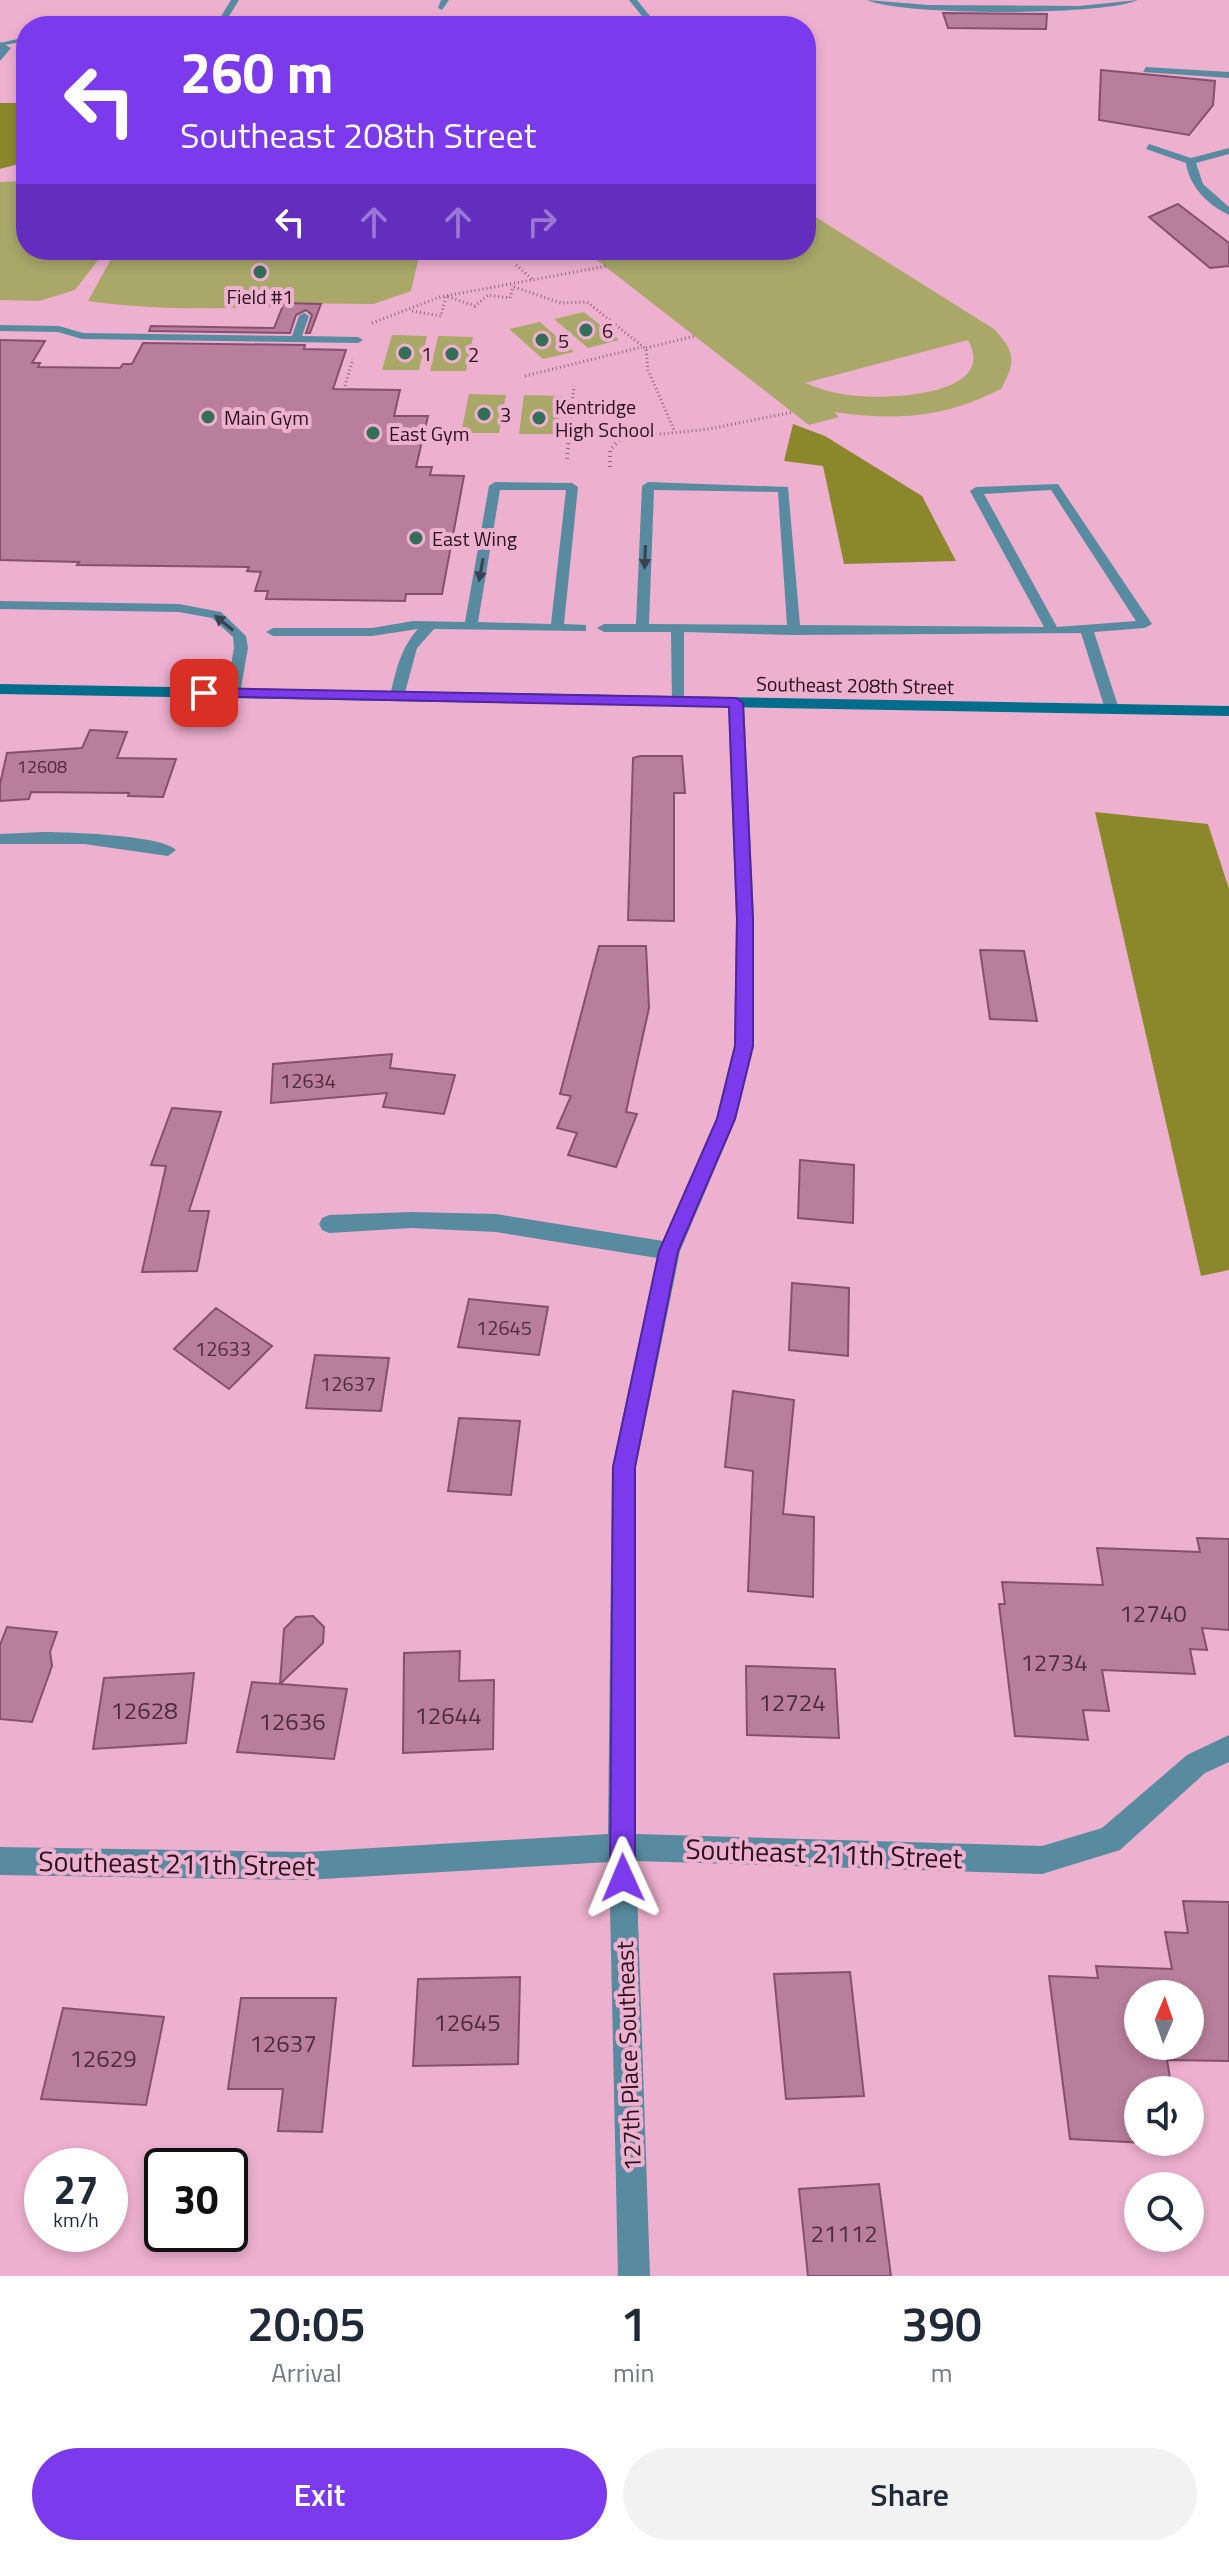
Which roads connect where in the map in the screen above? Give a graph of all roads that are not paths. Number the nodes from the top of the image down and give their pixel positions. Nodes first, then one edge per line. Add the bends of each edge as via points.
1 (633, 0) edge
2 (871, 0) edge
3 (1134, 0) edge
4 (646, 16) edge
5 (1, 45) edge
6 (0, 58) edge
7 (1146, 70) dead end
8 (1229, 75) edge
9 (1149, 147) dead end
10 (1229, 151) edge
11 (1191, 161) junction
12 (1229, 212) edge
13 (304, 316) dead end
14 (0, 328) edge
15 (296, 339) junction
16 (358, 340) road end
17 (0, 605) edge
18 (431, 625) junction
19 (471, 625) junction
20 (557, 627) junction
21 (581, 628) dead end
22 (604, 628) dead end
23 (642, 629) junction
24 (678, 629) junction
25 (1087, 630) junction
26 (794, 631) junction
27 (1053, 631) junction
28 (273, 632) dead end
29 (0, 689) edge
30 (233, 693) junction
31 (397, 696) junction
32 (677, 701) junction
33 (736, 703) junction
34 (1112, 709) junction
35 (1229, 711) edge
36 (0, 839) edge
37 (168, 850) dead end
38 (329, 1224) dead end
39 (669, 1251) junction
40 (1229, 1748) edge
41 (622, 1847) junction
42 (0, 1861) edge
43 (634, 2276) edge

1 - 4 street
2 - 3 street via 928,7 1079,8
5 - 6 street via 7,48
7 - 8 street
9 - 11 street
10 - 11 street
11 - 12 street via 1202,191
13 - 15 lane
14 - 15 lane via 59,329 82,336
15 - 16 lane
30 -> 17 lane via 239,636 216,615 179,608
18 - 19 lane
18 - 28 lane via 372,632
18 - 31 lane via 408,648
19 - 20 lane
20 -> 19 lane via 572,487 495,486
20 - 21 lane
22 - 23 lane
23 - 24 lane
26 -> 23 lane via 784,489 648,486
24 - 26 lane
24 - 32 lane
25 - 27 lane
25 - 27 lane via 1145,624 1054,486 976,491
25 - 34 lane
26 - 27 lane
29 - 30 main road, Southeast 208th Street
30 - 31 main road, Southeast 208th Street
31 - 32 main road, Southeast 208th Street
32 - 33 main road, Southeast 208th Street
33 - 34 main road, Southeast 208th Street
33 - 39 street, 127th Place Southeast via 744,1046 726,1119
34 - 35 main road, Southeast 208th Street
36 - 37 street via 104,838
38 - 39 street via 496,1223
39 - 41 street, 127th Place Southeast via 624,1467
40 - 41 street, Southeast 211th Street via 1196,1764 1110,1840 1042,1860
41 - 42 street, Southeast 211th Street via 306,1866
41 - 43 street, 127th Place Southeast

